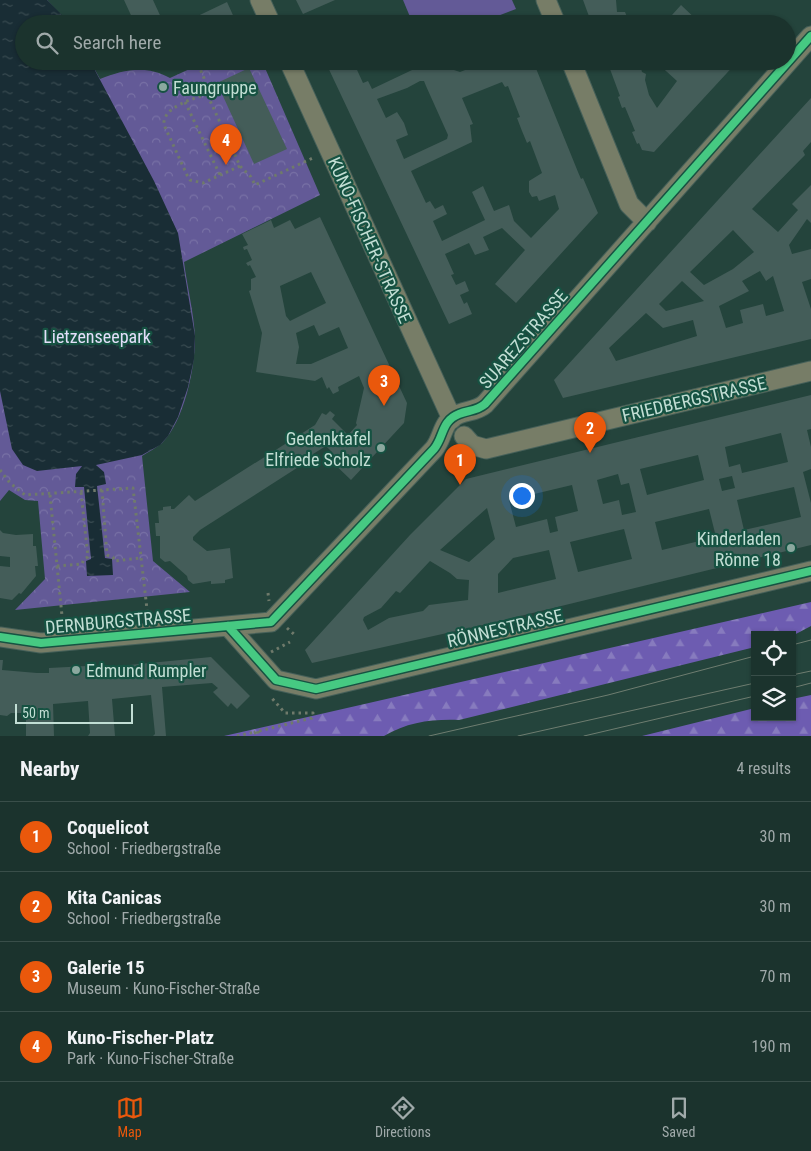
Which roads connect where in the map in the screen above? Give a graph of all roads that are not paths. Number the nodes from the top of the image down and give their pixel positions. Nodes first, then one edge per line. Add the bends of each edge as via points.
1 (260, 0) edge
2 (546, 0) edge
3 (267, 15) edge
4 (552, 15) edge
5 (811, 36) edge
6 (796, 53) edge
7 (292, 70) edge
8 (575, 70) edge
9 (781, 70) edge
10 (647, 222) junction
11 (811, 371) edge
12 (452, 419) junction
13 (464, 436) dead end
14 (811, 571) edge
15 (233, 625) junction
16 (0, 637) edge

1 - 3 street
2 - 4 street
5 - 6 street, SUAREZSTRASSE
7 - 12 street, KUNO-FISCHER-STRASSE
8 - 10 street via 629,204
9 - 10 street, SUAREZSTRASSE
10 - 12 street, SUAREZSTRASSE via 486,404
11 - 13 street, FRIEDBERGSTRASSE via 486,449 472,445
12 - 15 street via 442,431 438,444 271,622
14 - 15 street, RÖNNESTRASSE via 316,688 276,680
15 - 16 street, DERNBURGSTRASSE via 41,643

